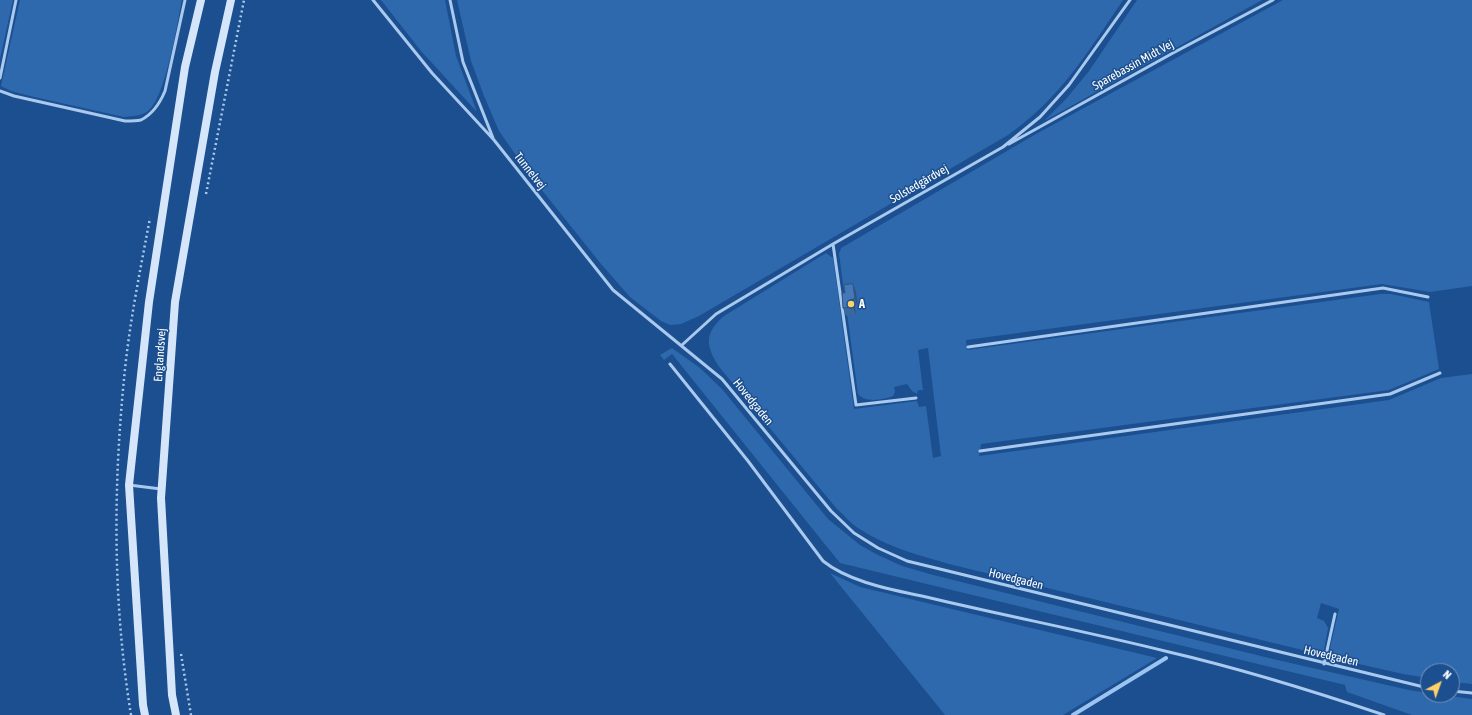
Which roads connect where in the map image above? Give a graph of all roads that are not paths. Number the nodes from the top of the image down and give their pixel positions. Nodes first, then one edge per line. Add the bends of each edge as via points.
1 (16, 0) edge
2 (185, 0) edge
3 (201, 0) edge
4 (231, 0) edge
5 (373, 0) edge
6 (450, 0) edge
7 (1130, 0) edge
8 (1273, 0) edge
9 (0, 78) edge
10 (0, 91) edge
11 (494, 140) junction
12 (1003, 146) junction
13 (833, 244) junction
14 (1428, 297) dead end
15 (682, 345) junction
16 (968, 347) dead end
17 (670, 364) dead end
18 (1440, 372) dead end
19 (916, 398) dead end
20 (980, 451) dead end
21 (129, 485) junction
22 (162, 490) junction
23 (1335, 614) dead end
24 (1324, 664) junction
25 (1420, 686) edge
26 (1460, 692) edge
27 (1472, 693) edge
28 (145, 715) edge
29 (176, 715) edge
30 (1384, 715) edge

1 - 9 lane
2 - 10 lane via 165,91 159,104 140,120 125,121
3 - 21 main road, Englandsvej via 185,67 149,302
4 - 22 main road, Englandsvej via 215,72 176,302
5 - 11 lane, Tunnelvej via 432,73
6 - 11 lane via 463,62
7 - 12 lane, Solstedgårdvej via 1069,85 1040,117
8 - 12 lane, Sparebassin Midt Vej
11 - 15 lane, Tunnelvej via 613,290
12 - 13 lane, Solstedgårdvej
13 - 15 lane, Solstedgårdvej via 716,314
13 - 19 lane via 856,405
14 - 16 lane via 1383,288
15 - 24 lane, Hovedgaden via 722,379 831,512 854,533 878,548 907,561
17 - 30 lane via 748,461 823,561 846,576 867,583 1169,652 1287,683
18 - 20 lane via 1390,394
21 - 22 lane
21 - 28 main road, Englandsvej
22 - 29 main road, Englandsvej via 172,695
23 - 24 lane
24 - 25 lane, Hovedgaden
26 - 27 lane

